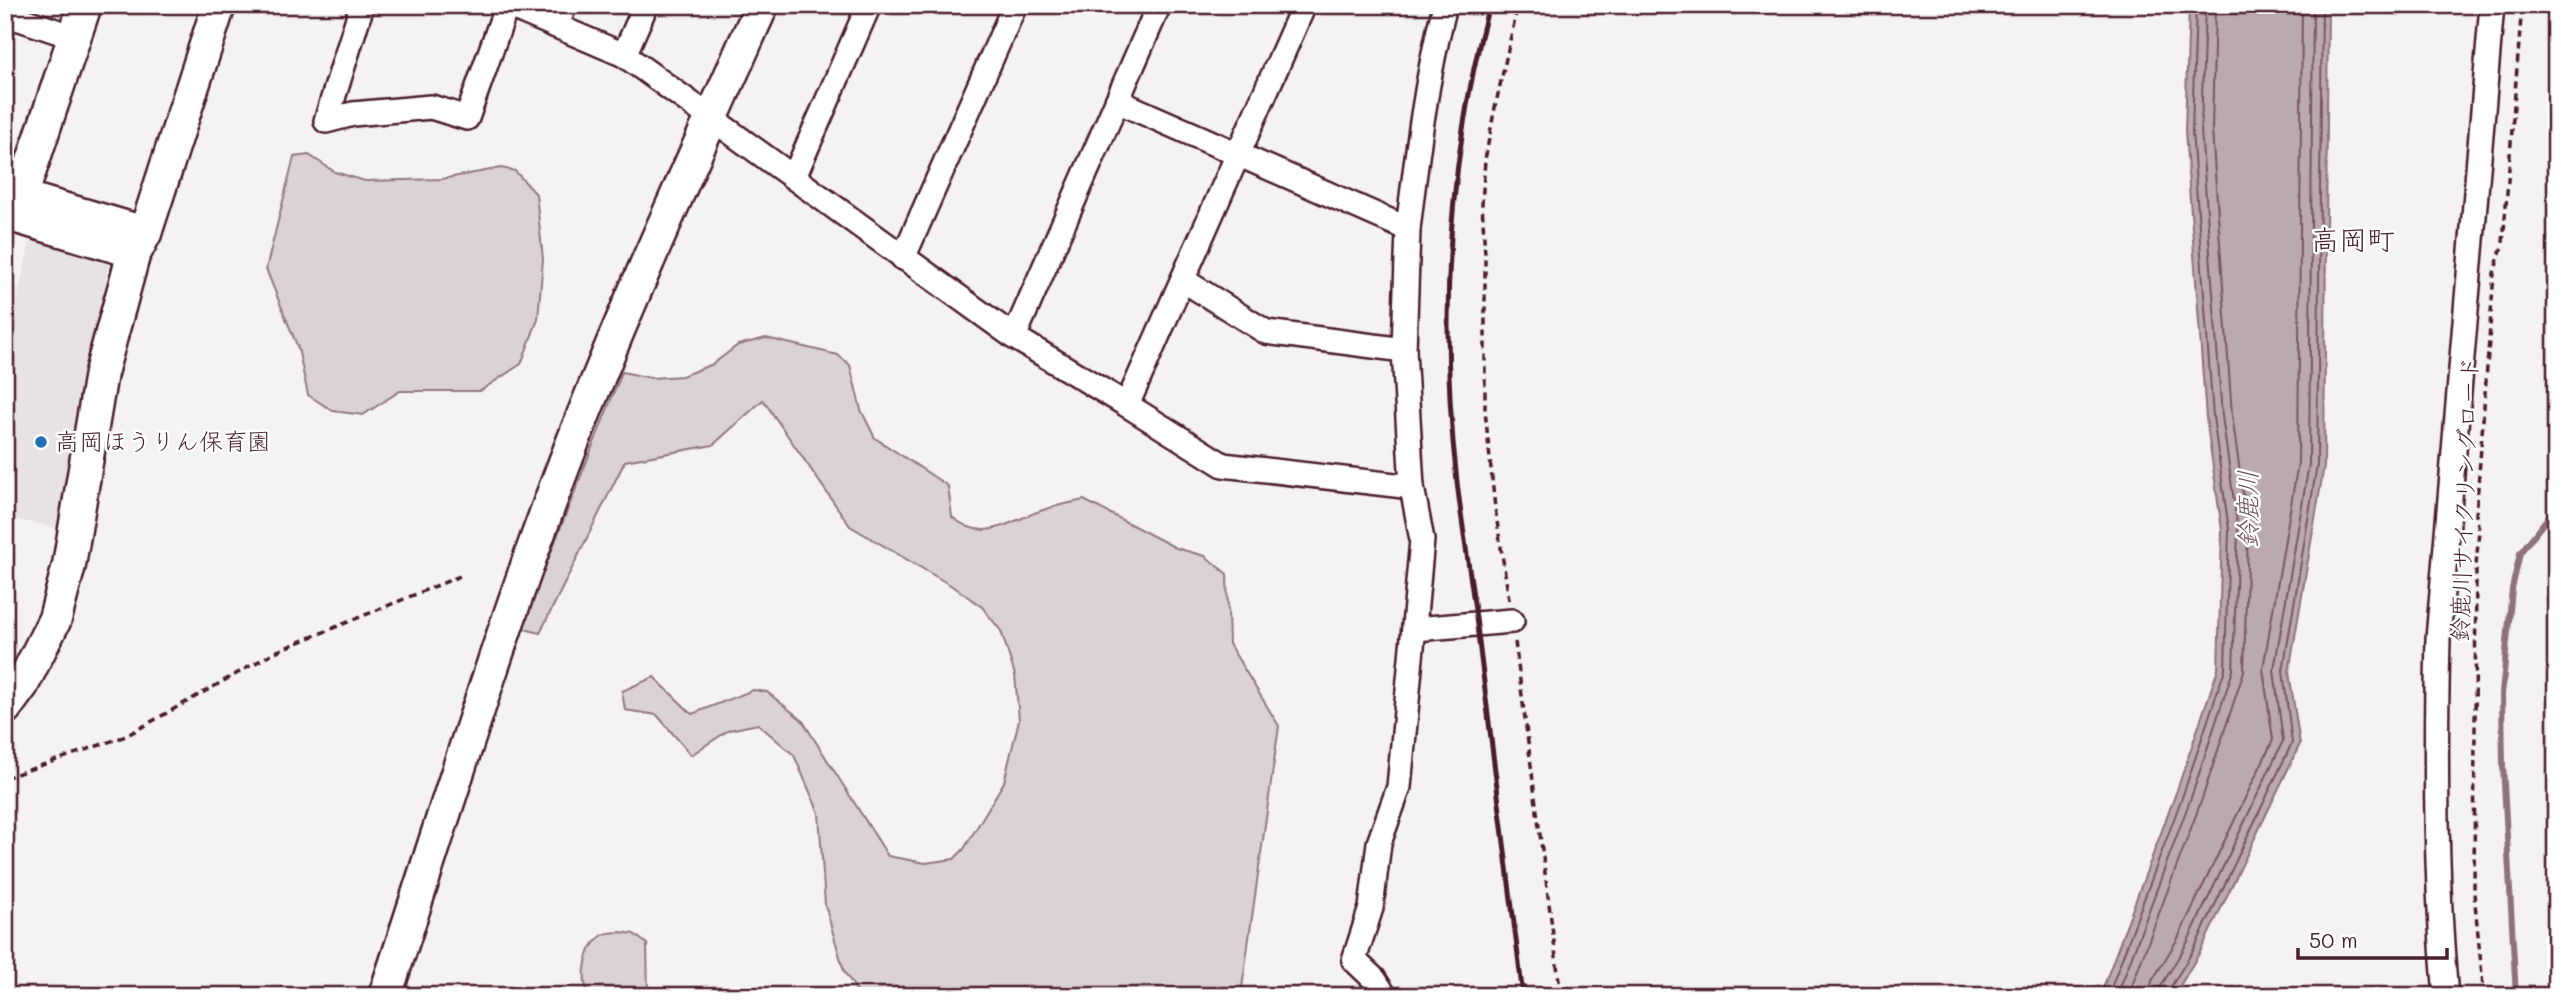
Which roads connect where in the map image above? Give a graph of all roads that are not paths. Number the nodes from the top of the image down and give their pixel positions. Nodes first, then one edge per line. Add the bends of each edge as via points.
1 (85, 5) edge
2 (219, 5) edge
3 (362, 5) edge
4 (507, 5) edge
5 (646, 5) edge
6 (762, 5) edge
7 (869, 5) edge
8 (1015, 5) edge
9 (1159, 5) edge
10 (1304, 5) edge
11 (1445, 5) edge
12 (2492, 5) edge
13 (5, 14) edge
14 (561, 15) edge
15 (74, 37) junction
16 (624, 55) junction
17 (1117, 101) junction
18 (712, 118) junction
19 (1238, 154) junction
20 (794, 177) junction
21 (10, 202) edge
22 (1408, 229) junction
23 (139, 245) junction
24 (904, 258) junction
25 (1183, 279) junction
26 (1014, 337) junction
27 (1404, 350) junction
28 (1127, 405) junction
29 (1412, 487) junction
30 (1513, 621) road end
31 (1415, 629) junction
32 (5, 708) edge
33 (385, 996) edge
34 (1385, 996) edge
35 (2446, 996) edge

1 - 15 street
2 - 23 street
3 - 4 street via 326,121 430,107 467,118
4 - 14 street
5 - 16 street
6 - 18 street
7 - 20 street
8 - 24 street
9 - 17 street
10 - 19 street
11 - 22 street via 1420,127
12 - 35 street via 2438,639 2439,854
13 - 15 street
14 - 16 street
15 - 21 street
16 - 18 street
17 - 19 street
17 - 26 street
18 - 20 street
18 - 33 street via 579,425 533,548
19 - 22 street
19 - 25 street
20 - 24 street
21 - 23 street
22 - 27 street
23 - 32 street via 101,373 69,565 55,619 22,685
24 - 26 street
25 - 27 street via 1266,332
25 - 28 street
26 - 28 street
27 - 29 street
28 - 29 street via 1223,465
29 - 31 street via 1422,540
30 - 31 street
31 - 34 street via 1399,787 1379,843 1371,908 1354,960

